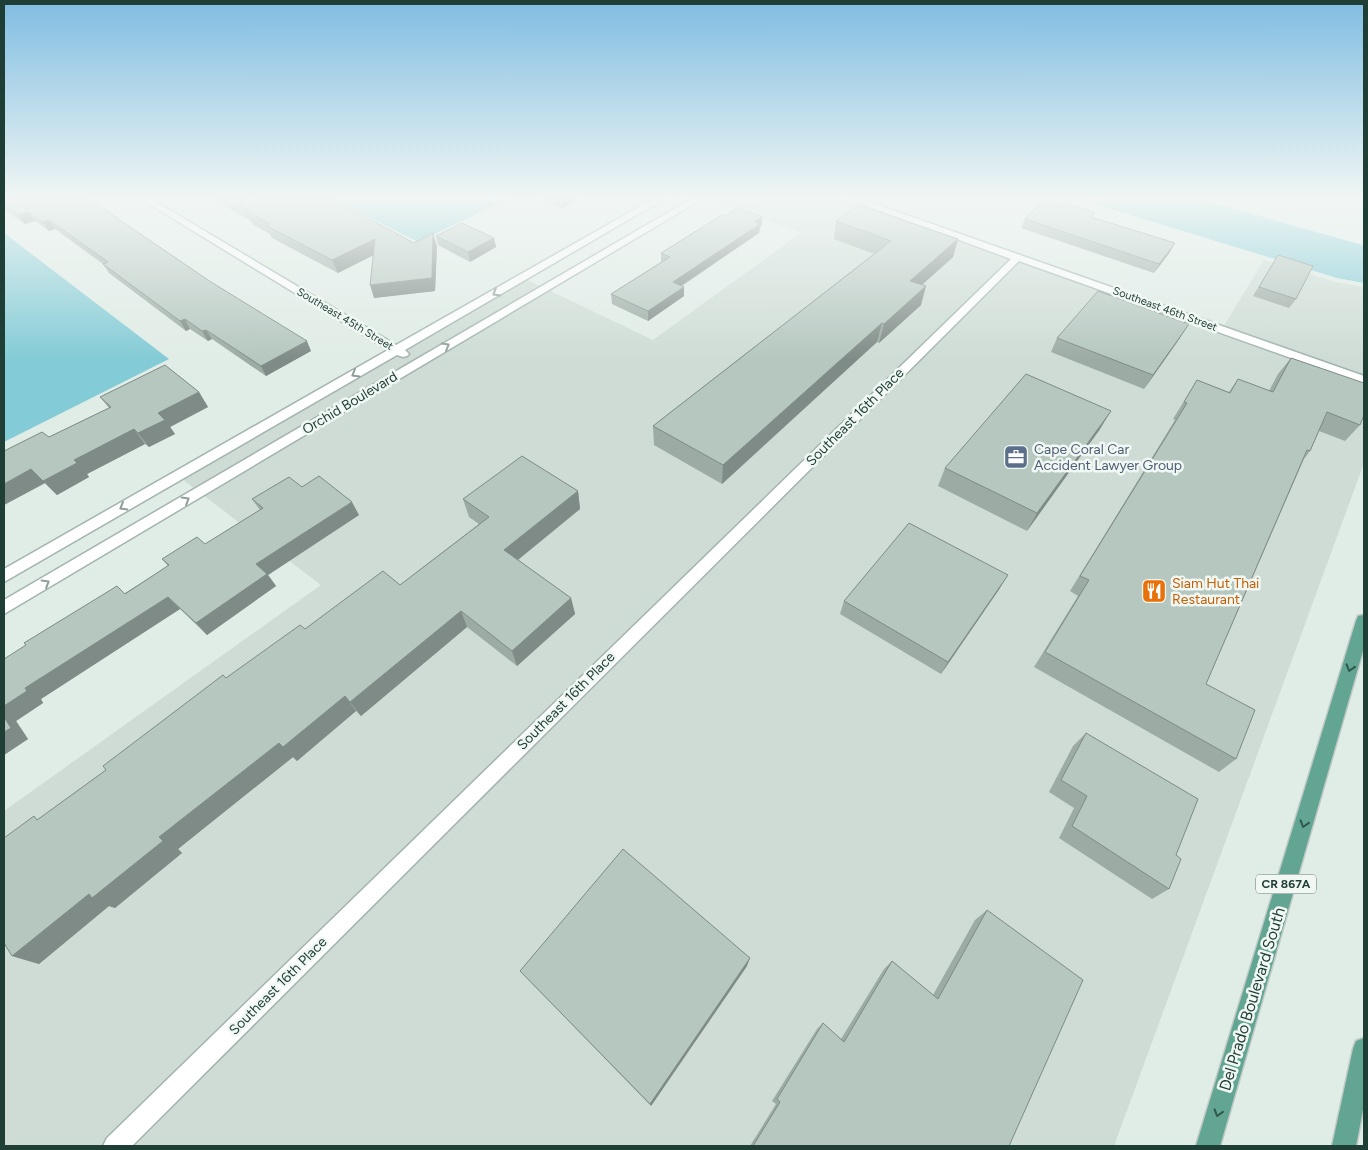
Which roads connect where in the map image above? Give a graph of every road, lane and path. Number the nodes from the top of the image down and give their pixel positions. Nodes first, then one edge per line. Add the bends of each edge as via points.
1 (235, 253) edge
2 (567, 253) edge
3 (605, 253) edge
4 (1006, 253) edge
5 (1018, 257) junction
6 (397, 350) junction
7 (417, 363) junction
8 (1364, 380) edge
9 (4, 576) edge
10 (4, 608) edge
11 (1364, 621) edge
12 (1364, 1049) edge
13 (115, 1146) edge
14 (1208, 1146) edge
15 (1344, 1146) edge

1 - 6 street, Southeast 45th Street
2 -> 6 street, Orchid Boulevard
7 -> 3 street, Orchid Boulevard
4 - 5 street, Southeast 46th Street
5 - 8 street, Southeast 46th Street
5 - 13 street, Southeast 16th Place
6 - 7 street, Southeast 45th Street
6 -> 9 street, Orchid Boulevard
10 -> 7 street, Orchid Boulevard
11 -> 14 main road, Del Prado Boulevard South / CR 867A
12 - 15 main road

